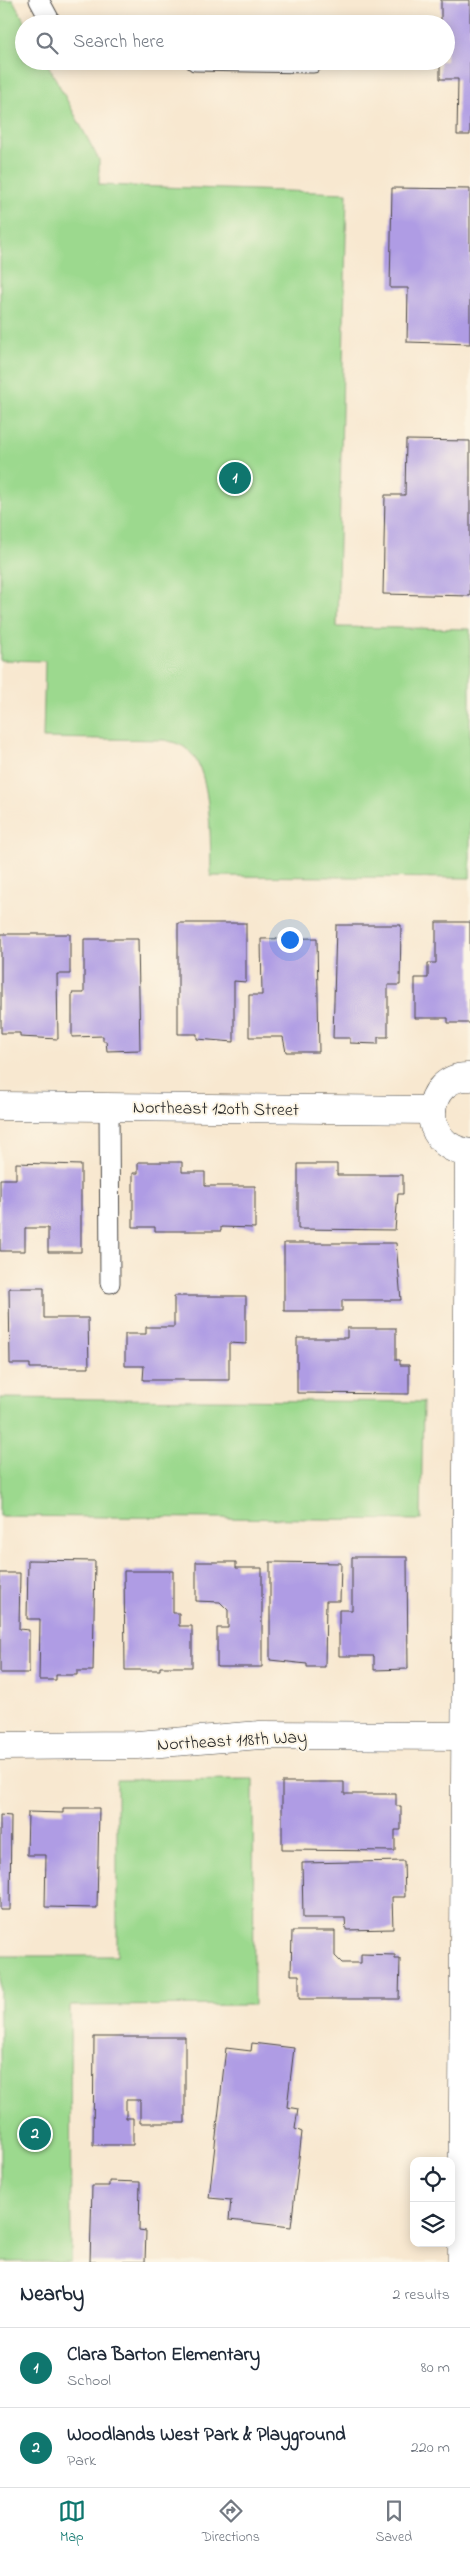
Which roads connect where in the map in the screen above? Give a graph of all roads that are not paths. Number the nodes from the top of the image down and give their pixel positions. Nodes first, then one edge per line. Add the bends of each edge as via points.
1 (39, 0) edge
2 (47, 15) edge
3 (470, 1077) edge
4 (0, 1106) edge
5 (109, 1107) junction
6 (432, 1110) junction
7 (470, 1153) edge
8 (110, 1284) dead end
9 (465, 1736) junction
10 (0, 1746) edge
11 (462, 2262) edge

1 - 2 lane
3 - 6 street via 452,1080 442,1088
4 - 5 street, Northeast 120th Street
5 - 6 street, Northeast 120th Street
5 - 8 lane
6 - 7 street via 432,1123 437,1134 457,1151
7 - 9 street
9 - 10 street, Northeast 118th Way via 260,1735 137,1745
9 - 11 street

